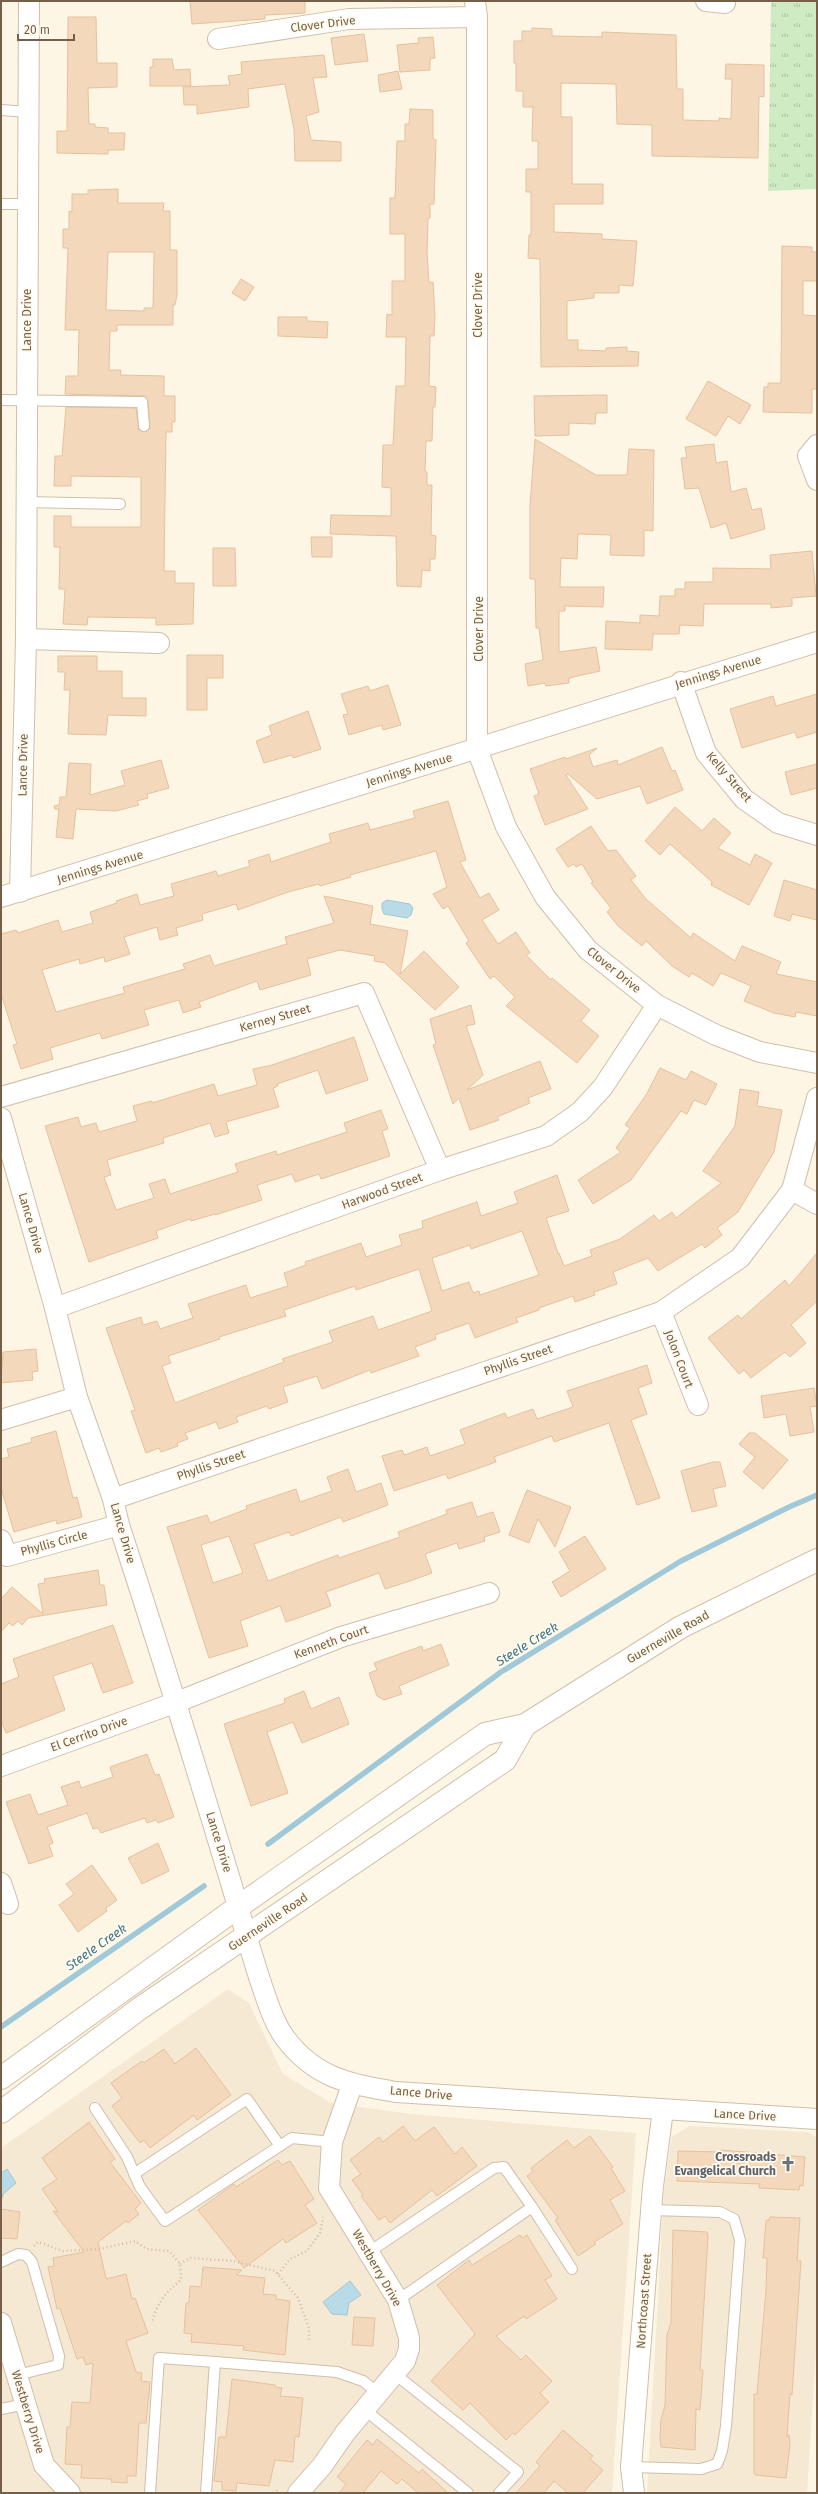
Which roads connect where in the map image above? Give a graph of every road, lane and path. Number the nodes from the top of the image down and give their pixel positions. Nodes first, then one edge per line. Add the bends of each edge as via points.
1 (29, 1) edge
2 (476, 9) edge
3 (218, 39) dead end
4 (1, 110) edge
5 (29, 112) junction
6 (1, 204) edge
7 (28, 204) junction
8 (27, 399) junction
9 (1, 400) edge
10 (144, 426) dead end
11 (817, 445) edge
12 (817, 480) edge
13 (26, 502) junction
14 (120, 504) dead end
15 (26, 639) junction
16 (817, 642) edge
17 (159, 643) dead end
18 (681, 682) junction
19 (477, 749) junction
20 (817, 835) edge
21 (10, 894) edge
22 (657, 1005) junction
23 (817, 1063) edge
24 (1, 1097) edge
25 (817, 1098) edge
26 (1, 1118) edge
27 (440, 1170) junction
28 (792, 1190) junction
29 (817, 1204) edge
30 (56, 1308) junction
31 (661, 1312) junction
32 (77, 1397) junction
33 (698, 1406) dead end
34 (1, 1420) edge
35 (113, 1499) junction
36 (118, 1525) junction
37 (1, 1540) edge
38 (817, 1560) edge
39 (489, 1593) dead end
40 (177, 1702) junction
41 (525, 1725) junction
42 (1, 1766) edge
43 (1, 1883) edge
44 (8, 1904) dead end
45 (238, 1907) junction
46 (246, 1938) junction
47 (1, 2078) edge
48 (352, 2085) junction
49 (95, 2108) dead end
50 (663, 2110) junction
51 (1, 2112) edge
52 (817, 2119) edge
53 (332, 2142) junction
54 (280, 2146) junction
55 (134, 2174) junction
56 (532, 2207) junction
57 (651, 2210) junction
58 (369, 2252) junction
59 (26, 2255) junction
60 (1, 2262) edge
61 (180, 2264) junction
62 (572, 2269) dead end
63 (398, 2300) junction
64 (1, 2323) edge
65 (152, 2324) dead end
66 (309, 2341) dead end
67 (5, 2346) edge
68 (215, 2362) junction
69 (396, 2374) junction
70 (16, 2375) junction
71 (379, 2394) junction
72 (26, 2404) junction
73 (1, 2409) edge
74 (365, 2410) junction
75 (631, 2467) junction
76 (70, 2493) edge
77 (150, 2493) edge
78 (206, 2493) edge
79 (298, 2493) edge
80 (468, 2493) edge
81 (499, 2493) edge
82 (634, 2493) edge

1 - 5 street, Lance Drive
2 - 3 street, Clover Drive via 349,19
2 - 19 street, Clover Drive
4 - 5 lane
5 - 7 street, Lance Drive
6 - 7 lane
7 - 8 street, Lance Drive
8 - 9 lane
8 - 10 lane via 142,402
8 - 13 street, Lance Drive
11 - 12 street via 808,456
13 - 14 lane
13 - 15 street, Lance Drive
15 - 17 street
15 - 21 street, Lance Drive
16 - 18 street, Jennings Avenue
18 - 19 street, Jennings Avenue
18 - 20 street, Kelly Street via 706,753 744,799 778,823
19 - 21 street, Jennings Avenue
19 - 22 street, Clover Drive via 506,827 545,897 588,950
22 - 23 street, Clover Drive via 716,1035 760,1052
22 - 27 street, Harwood Street via 603,1087 580,1112 546,1136
24 - 27 street, Kerney Street via 364,993
25 - 28 street, Phyllis Street
26 - 30 street, Lance Drive
27 - 30 street, Harwood Street
28 - 29 street
28 - 31 street, Phyllis Street via 740,1258
30 - 32 street, Lance Drive
31 - 33 street, Jolon Court
31 - 35 street, Phyllis Street
32 - 34 street
32 - 35 street, Lance Drive
35 - 36 street, Lance Drive
36 - 37 street, Phyllis Circle via 7,1556
36 - 40 street, Lance Drive
38 - 41 main road, Guerneville Road via 681,1627
39 - 40 street, Kenneth Court via 341,1637
40 - 42 street, El Cerrito Drive
40 - 45 street, Lance Drive
41 - 45 main road, Guerneville Road via 485,1734
41 - 46 main road, Guerneville Road via 505,1760
43 - 44 street
45 - 46 street, Lance Drive
45 - 47 main road, Guerneville Road
46 - 48 street, Lance Drive via 275,2022 285,2038 312,2064 328,2075
46 - 51 main road, Guerneville Road via 139,2009
48 - 50 street, Lance Drive via 396,2092
48 - 53 street, Westberry Drive
49 - 55 lane via 127,2157
50 - 52 street, Lance Drive
50 - 57 street, Northcoast Street
53 - 54 lane via 292,2138
53 - 58 street, Westberry Drive via 329,2188
54 - 55 lane via 247,2099
54 - 55 lane via 165,2221 140,2187
56 - 58 lane via 504,2166 494,2168
56 - 62 lane
56 - 63 lane
57 - 75 street, Northcoast Street
57 - 75 lane via 720,2212 734,2219 740,2240 726,2426 717,2464 701,2469
58 - 63 street, Westberry Drive
59 - 60 lane via 18,2254
59 - 61 path via 38,2242 63,2251 100,2249 135,2241 147,2249 169,2251
59 - 70 lane via 32,2262 59,2356 58,2365
61 - 65 path via 181,2280 156,2306
61 - 66 path via 190,2258 233,2261 275,2271 298,2298 309,2328
63 - 69 street, Westberry Drive via 409,2338 409,2349
64 - 67 street, Westberry Drive
67 - 70 street, Westberry Drive
68 - 71 lane via 337,2372 363,2381
68 - 77 lane via 159,2358
68 - 78 lane
69 - 71 street, Westberry Drive
69 - 81 lane via 518,2472
70 - 72 street, Westberry Drive
71 - 74 street, Westberry Drive
72 - 73 lane
72 - 76 street, Westberry Drive via 44,2464
74 - 79 street, Westberry Drive
74 - 80 lane
75 - 82 street, Northcoast Street

